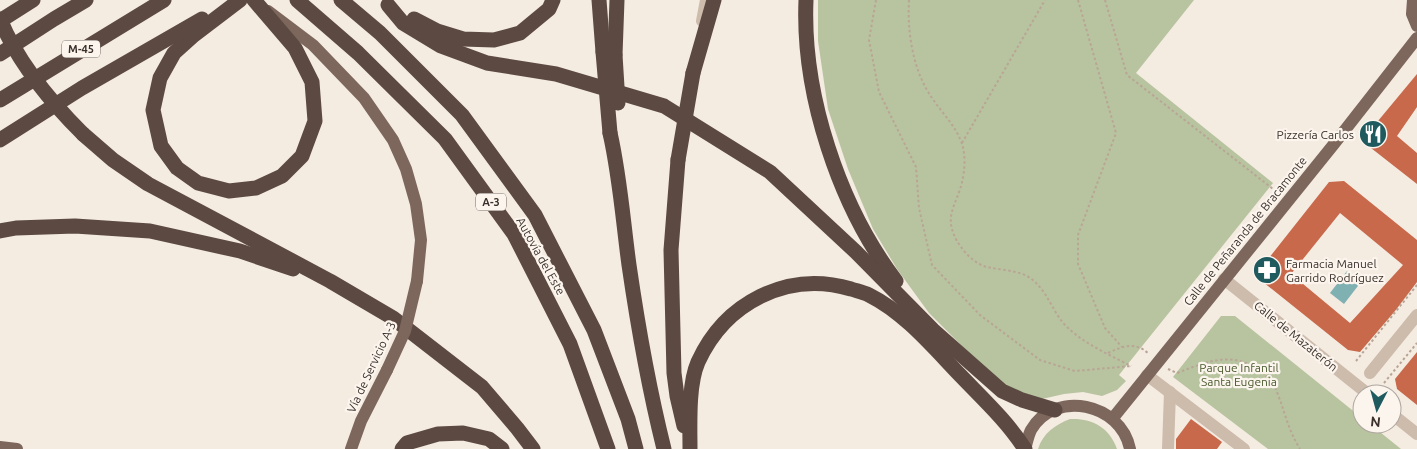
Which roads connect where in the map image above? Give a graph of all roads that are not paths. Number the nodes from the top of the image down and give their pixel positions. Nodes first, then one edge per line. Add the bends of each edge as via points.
1 (34, 0) edge
2 (86, 0) edge
3 (164, 0) edge
4 (236, 0) edge
5 (240, 0) edge
6 (254, 0) edge
7 (340, 0) edge
8 (553, 0) edge
9 (599, 0) edge
10 (618, 0) edge
11 (706, 0) edge
12 (714, 0) edge
13 (806, 0) edge
14 (1413, 0) edge
15 (300, 2) edge
16 (385, 3) edge
17 (54, 18) junction
18 (0, 20) edge
19 (1417, 26) edge
20 (1417, 38) edge
21 (0, 44) edge
22 (0, 54) edge
23 (609, 54) junction
24 (69, 56) junction
25 (693, 73) junction
26 (0, 100) edge
27 (0, 106) edge
28 (0, 140) edge
29 (0, 230) edge
30 (1224, 279) junction
31 (330, 280) junction
32 (1417, 315) edge
33 (933, 330) junction
34 (1370, 373) dead end
35 (1147, 375) junction
36 (1355, 384) edge
37 (1170, 392) junction
38 (1055, 410) junction
39 (1113, 418) junction
40 (1402, 422) edge
41 (1417, 434) edge
42 (0, 448) edge
43 (17, 449) edge
44 (350, 449) edge
45 (402, 449) edge
46 (502, 449) edge
47 (533, 449) edge
48 (608, 449) edge
49 (636, 449) edge
50 (664, 449) edge
51 (690, 449) edge
52 (1025, 449) edge
53 (1130, 449) edge
54 (1168, 449) edge
55 (1244, 449) edge

1 - 18 highway
2 - 17 highway
3 - 24 highway, M-45
4 - 28 highway via 82,88
5 - 6 highway via 174,53 160,78 153,110 161,146 177,168 198,183 229,191 256,188 282,176 302,156 315,121 312,82 295,48
6 - 44 main road, Vía de Servicio A-3, bridge via 313,45 364,98 393,140 416,204 421,240 417,281 405,332
7 - 49 highway, Autovía del Este / A-3 via 380,33 462,116 535,215 594,330 628,418
8 - 16 highway via 549,9 520,33 494,40 463,39 436,31
9 - 23 highway
10 - 23 highway
11 - 25 street
12 - 25 highway
13 - 33 highway via 810,63 817,106 834,168 858,222 884,266
14 - 19 main road via 1412,14
15 - 48 highway, Autovía del Este / A-3 via 358,53 445,139 514,234 570,344
16 - 33 highway via 403,23 441,46 487,63 556,74 664,106 770,172
17 - 21 highway
17 - 22 highway
18 - 31 highway, bridge via 37,82 83,134 113,160 148,184
20 - 30 main road, Calle de Peñaranda de Bracamonte
23 - 50 highway, bridge via 629,268
24 - 26 highway, M-45
24 - 27 highway
25 - 51 highway, bridge via 678,160 671,250 674,372
29 - 31 highway via 75,226 150,231 240,251
30 - 35 main road, Calle de Peñaranda de Bracamonte
30 - 36 street, Calle de Mazaterón
31 - 47 highway via 393,318 482,387
32 - 34 street
33 - 38 highway via 1002,391
35 - 37 street
35 - 39 main road, Calle de Peñaranda de Bracamonte
37 - 54 street
37 - 55 street
38 - 39 main road via 1076,405 1096,408
38 - 52 main road via 1040,419 1030,431
39 - 53 main road via 1129,441
40 - 41 street
42 - 43 main road
45 - 46 highway via 407,443 438,434 463,433 488,440
51 - 52 highway via 691,398 697,364 716,331 740,307 769,292 800,283 834,284 868,295 895,312 1012,428

